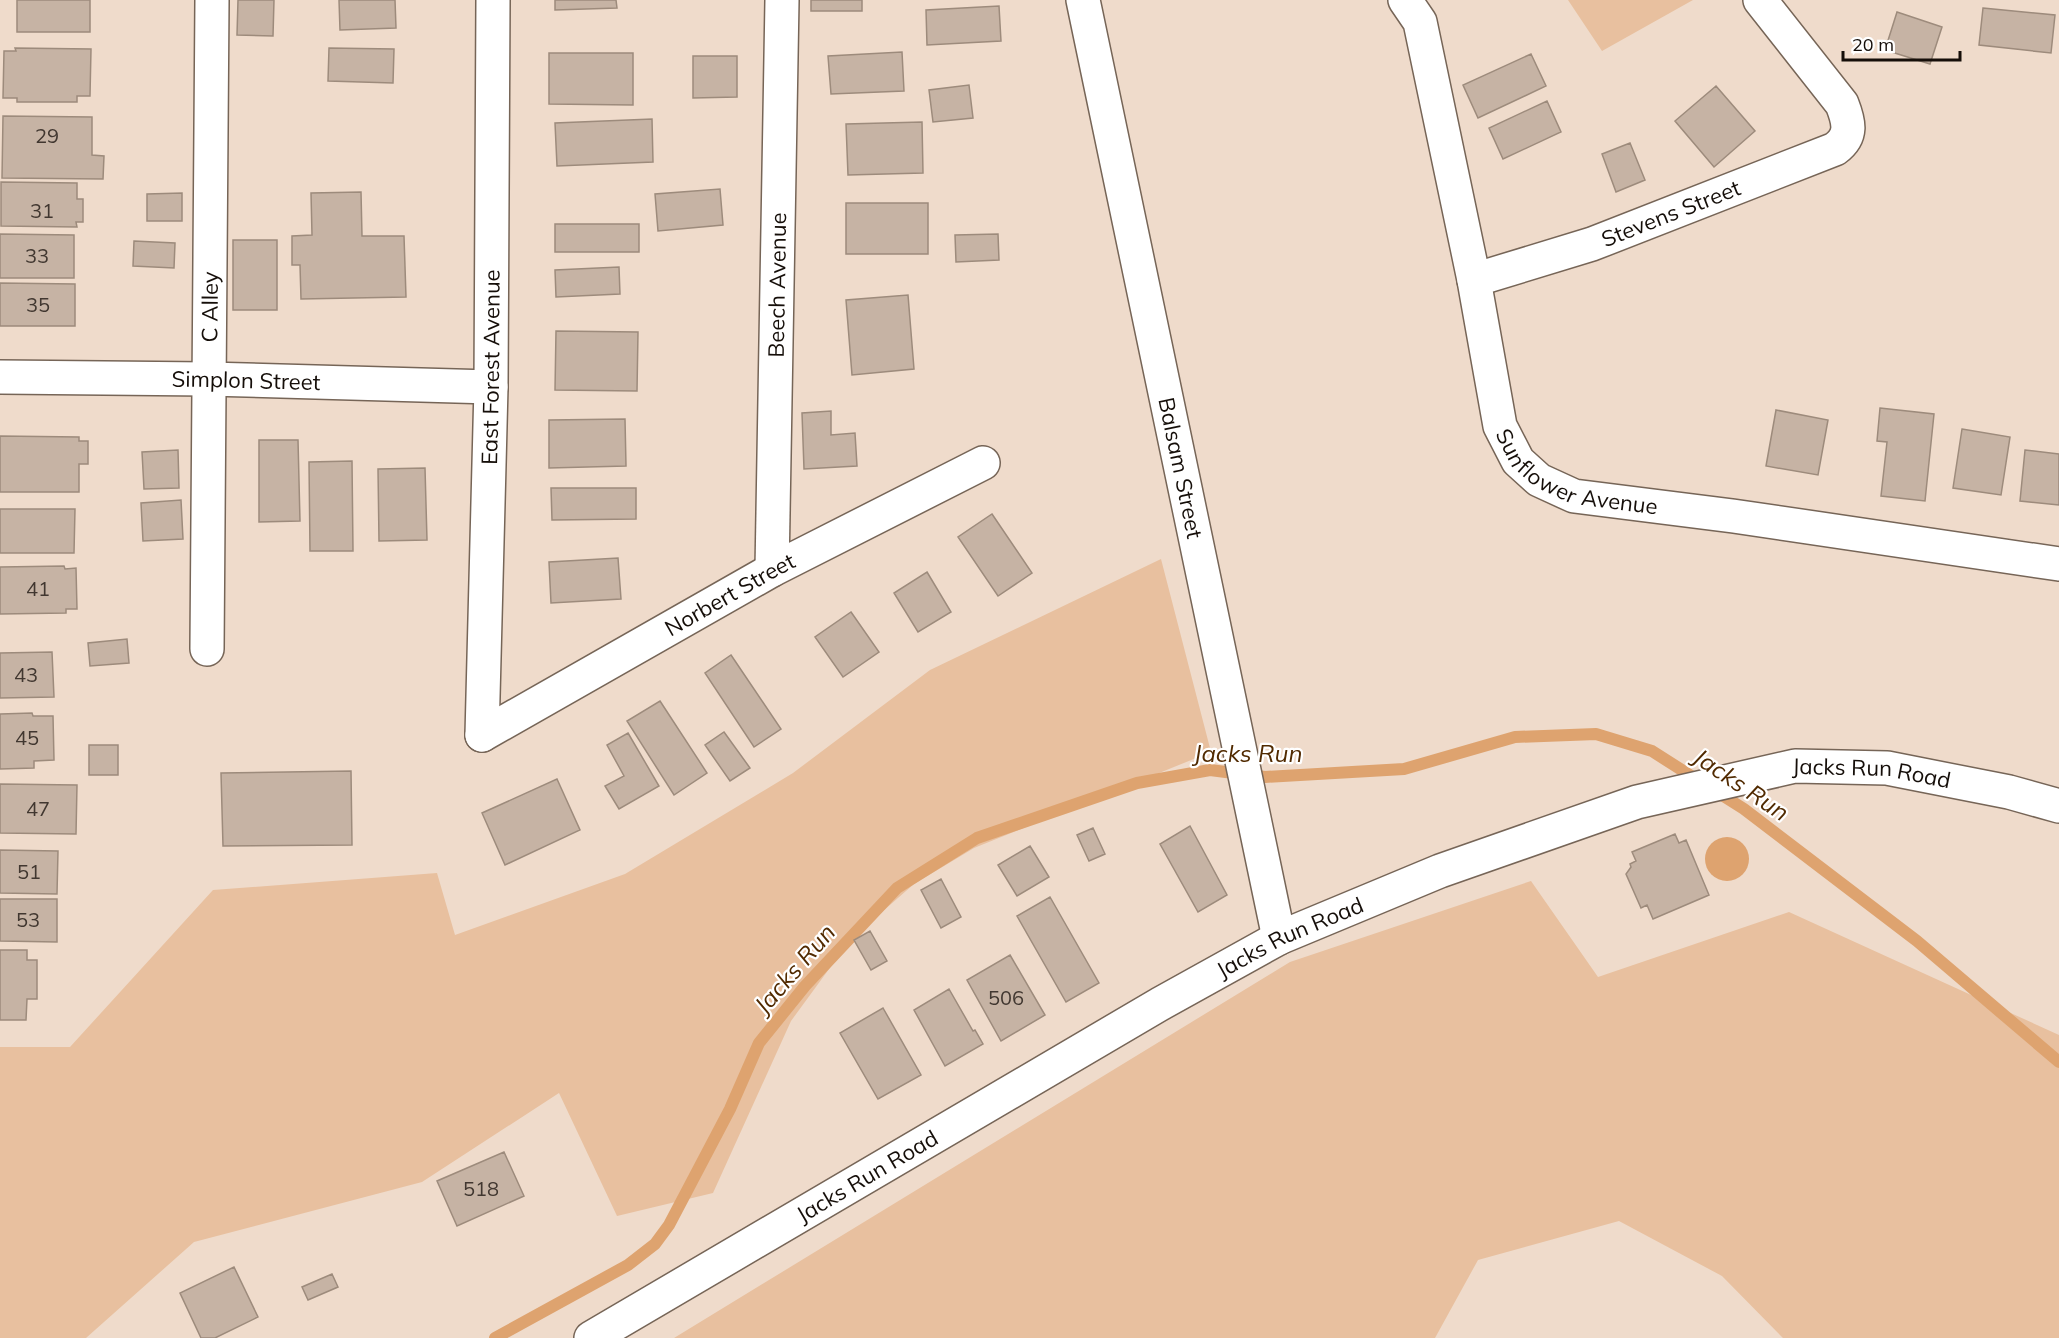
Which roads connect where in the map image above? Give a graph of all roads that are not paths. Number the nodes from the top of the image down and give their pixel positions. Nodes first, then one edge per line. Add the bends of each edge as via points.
1 (212, 0) edge
2 (493, 0) edge
3 (782, 0) edge
4 (1083, 0) edge
5 (1405, 0) edge
6 (1760, 0) edge
7 (1474, 280) junction
8 (0, 377) edge
9 (208, 380) junction
10 (491, 387) junction
11 (983, 463) dead end
12 (2059, 564) edge
13 (772, 570) junction
14 (207, 650) dead end
15 (482, 735) joint
16 (2059, 806) edge
17 (1280, 938) junction
18 (591, 1338) edge

1 - 9 street, C Alley
2 - 10 street, East Forest Avenue
3 - 13 street, Beech Avenue
4 - 17 street, Balsam Street
5 - 7 street, Sunflower Avenue via 1420,22
6 - 7 street, Stevens Street via 1842,104 1849,121 1845,140 1835,149 1592,244
7 - 12 street, Sunflower Avenue via 1500,426 1518,461 1539,480 1574,496
8 - 9 street, Simplon Street
9 - 10 street, Simplon Street
9 - 14 street, C Alley
10 - 15 street, East Forest Avenue
11 - 13 street, Norbert Street
13 - 15 street, Norbert Street
16 - 17 street, Jacks Run Road via 1887,768 1795,766 1637,802 1440,871
17 - 18 street, Jacks Run Road via 1160,1004

